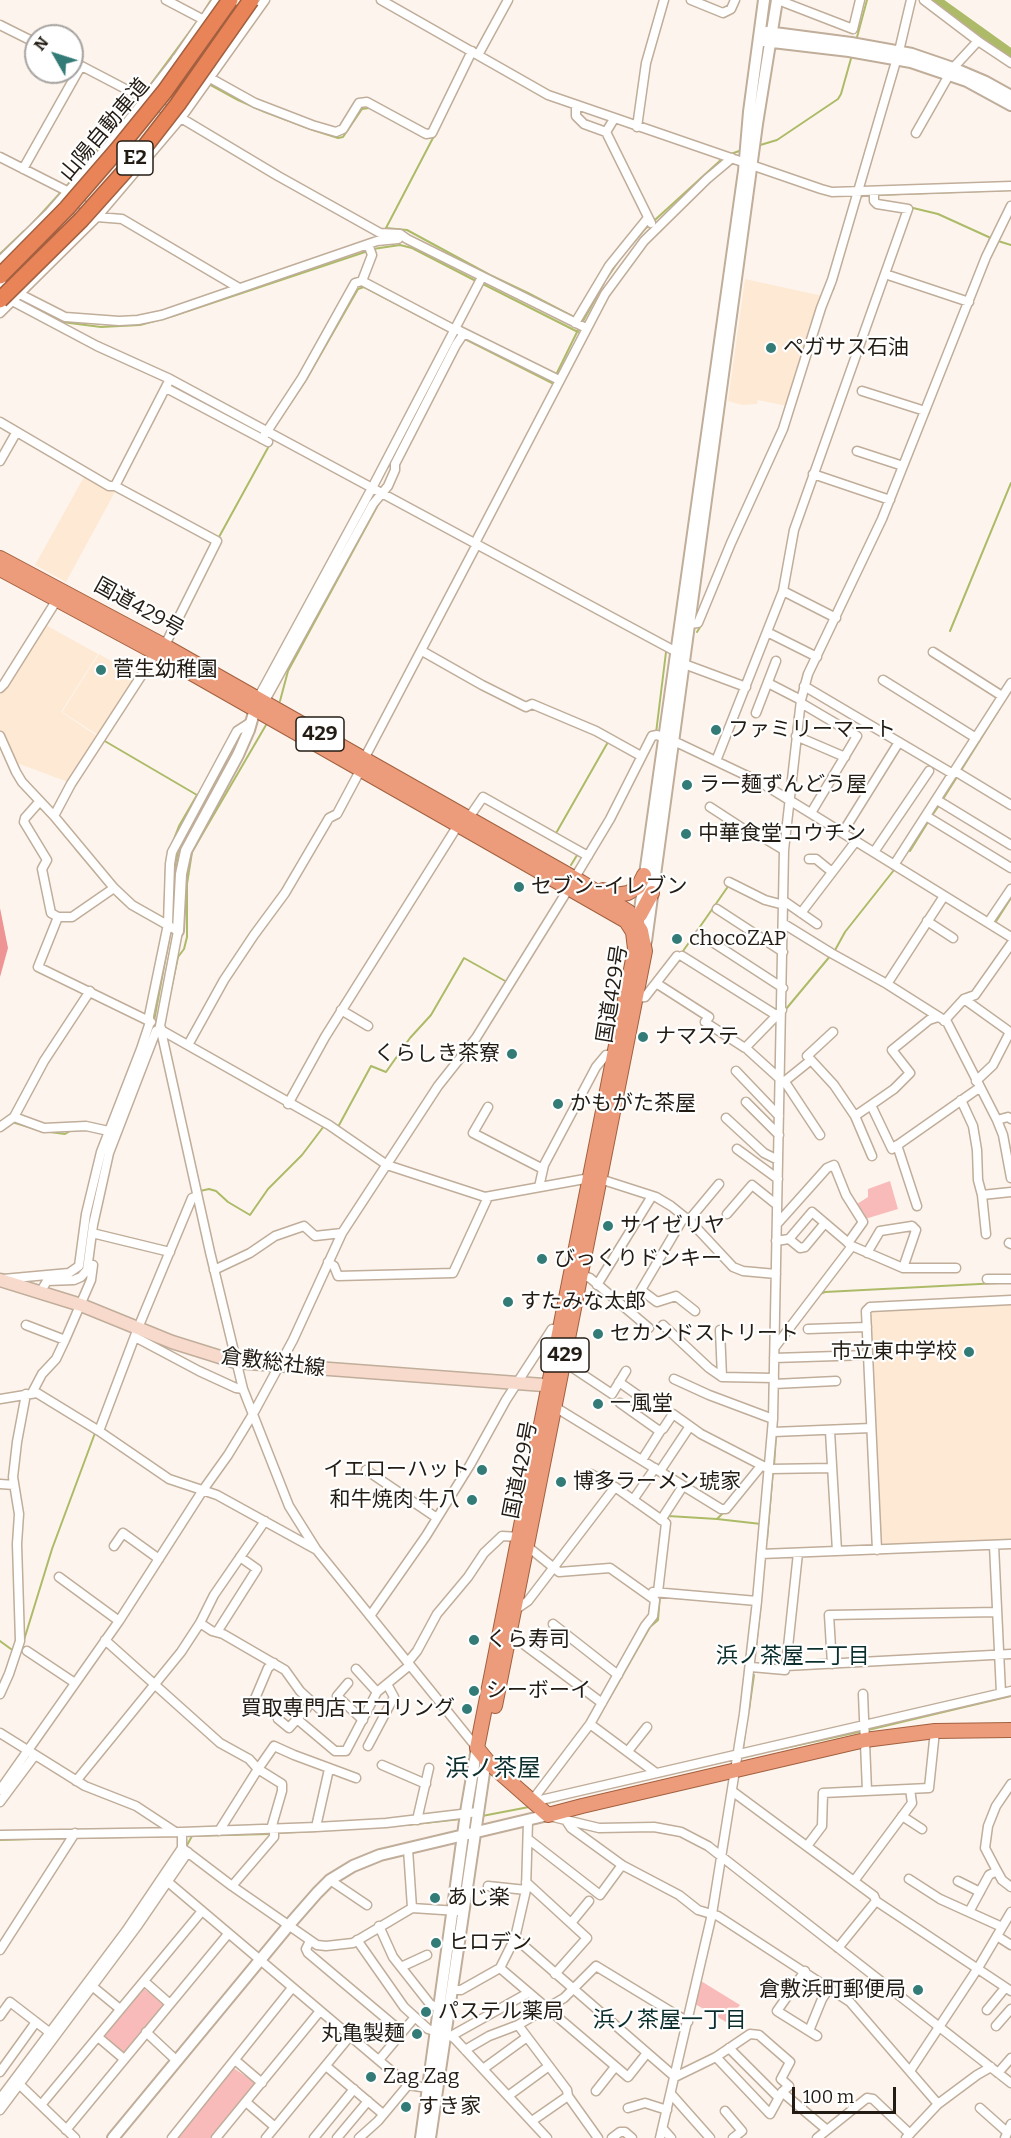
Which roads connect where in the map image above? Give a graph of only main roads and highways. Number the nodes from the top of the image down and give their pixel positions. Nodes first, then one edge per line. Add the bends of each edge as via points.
1 (230, 0) edge
2 (251, 0) edge
3 (0, 276) edge
4 (6, 301) edge
5 (0, 558) edge
6 (0, 569) edge
7 (60, 595) junction
8 (644, 875) road end
9 (574, 883) junction
10 (652, 893) road end
11 (634, 920) junction
12 (640, 950) junction
13 (595, 1179) junction
14 (0, 1280) edge
15 (565, 1330) junction
16 (554, 1386) junction
17 (523, 1542) junction
18 (1011, 1730) edge
19 (482, 1753) junction

1 - 3 highway, 山陽自動車道 / E2, bridge via 118,150
2 - 4 highway, 山陽自動車道 / E2, bridge via 132,162
5 - 7 highway, 国道429号 / 429
6 - 7 highway, 国道429号 / 429
7 - 9 highway, 国道429号 / 429
8 - 9 highway via 636,889 623,894
9 - 11 highway, 国道429号 / 429 via 618,905
10 - 11 highway
11 - 12 highway, 国道429号 / 429 via 633,932
12 - 13 highway, 国道429号 / 429 via 614,1055
12 - 13 highway, 国道429号 / 429 via 636,998
13 - 15 highway, 国道429号 / 429
13 - 15 highway, 国道429号 / 429 via 581,1275
14 - 16 main road, 倉敷総社線 via 81,1305 136,1332 236,1362
15 - 16 highway, 国道429号 / 429
15 - 16 highway, 国道429号 / 429 via 564,1362
16 - 17 highway, 国道429号 / 429
16 - 17 highway, 国道429号 / 429 via 555,1407
17 - 19 highway, 国道429号 / 429
17 - 19 highway, 国道429号 / 429 via 515,1610
18 - 19 highway via 865,1732 737,1760 566,1816 537,1807

